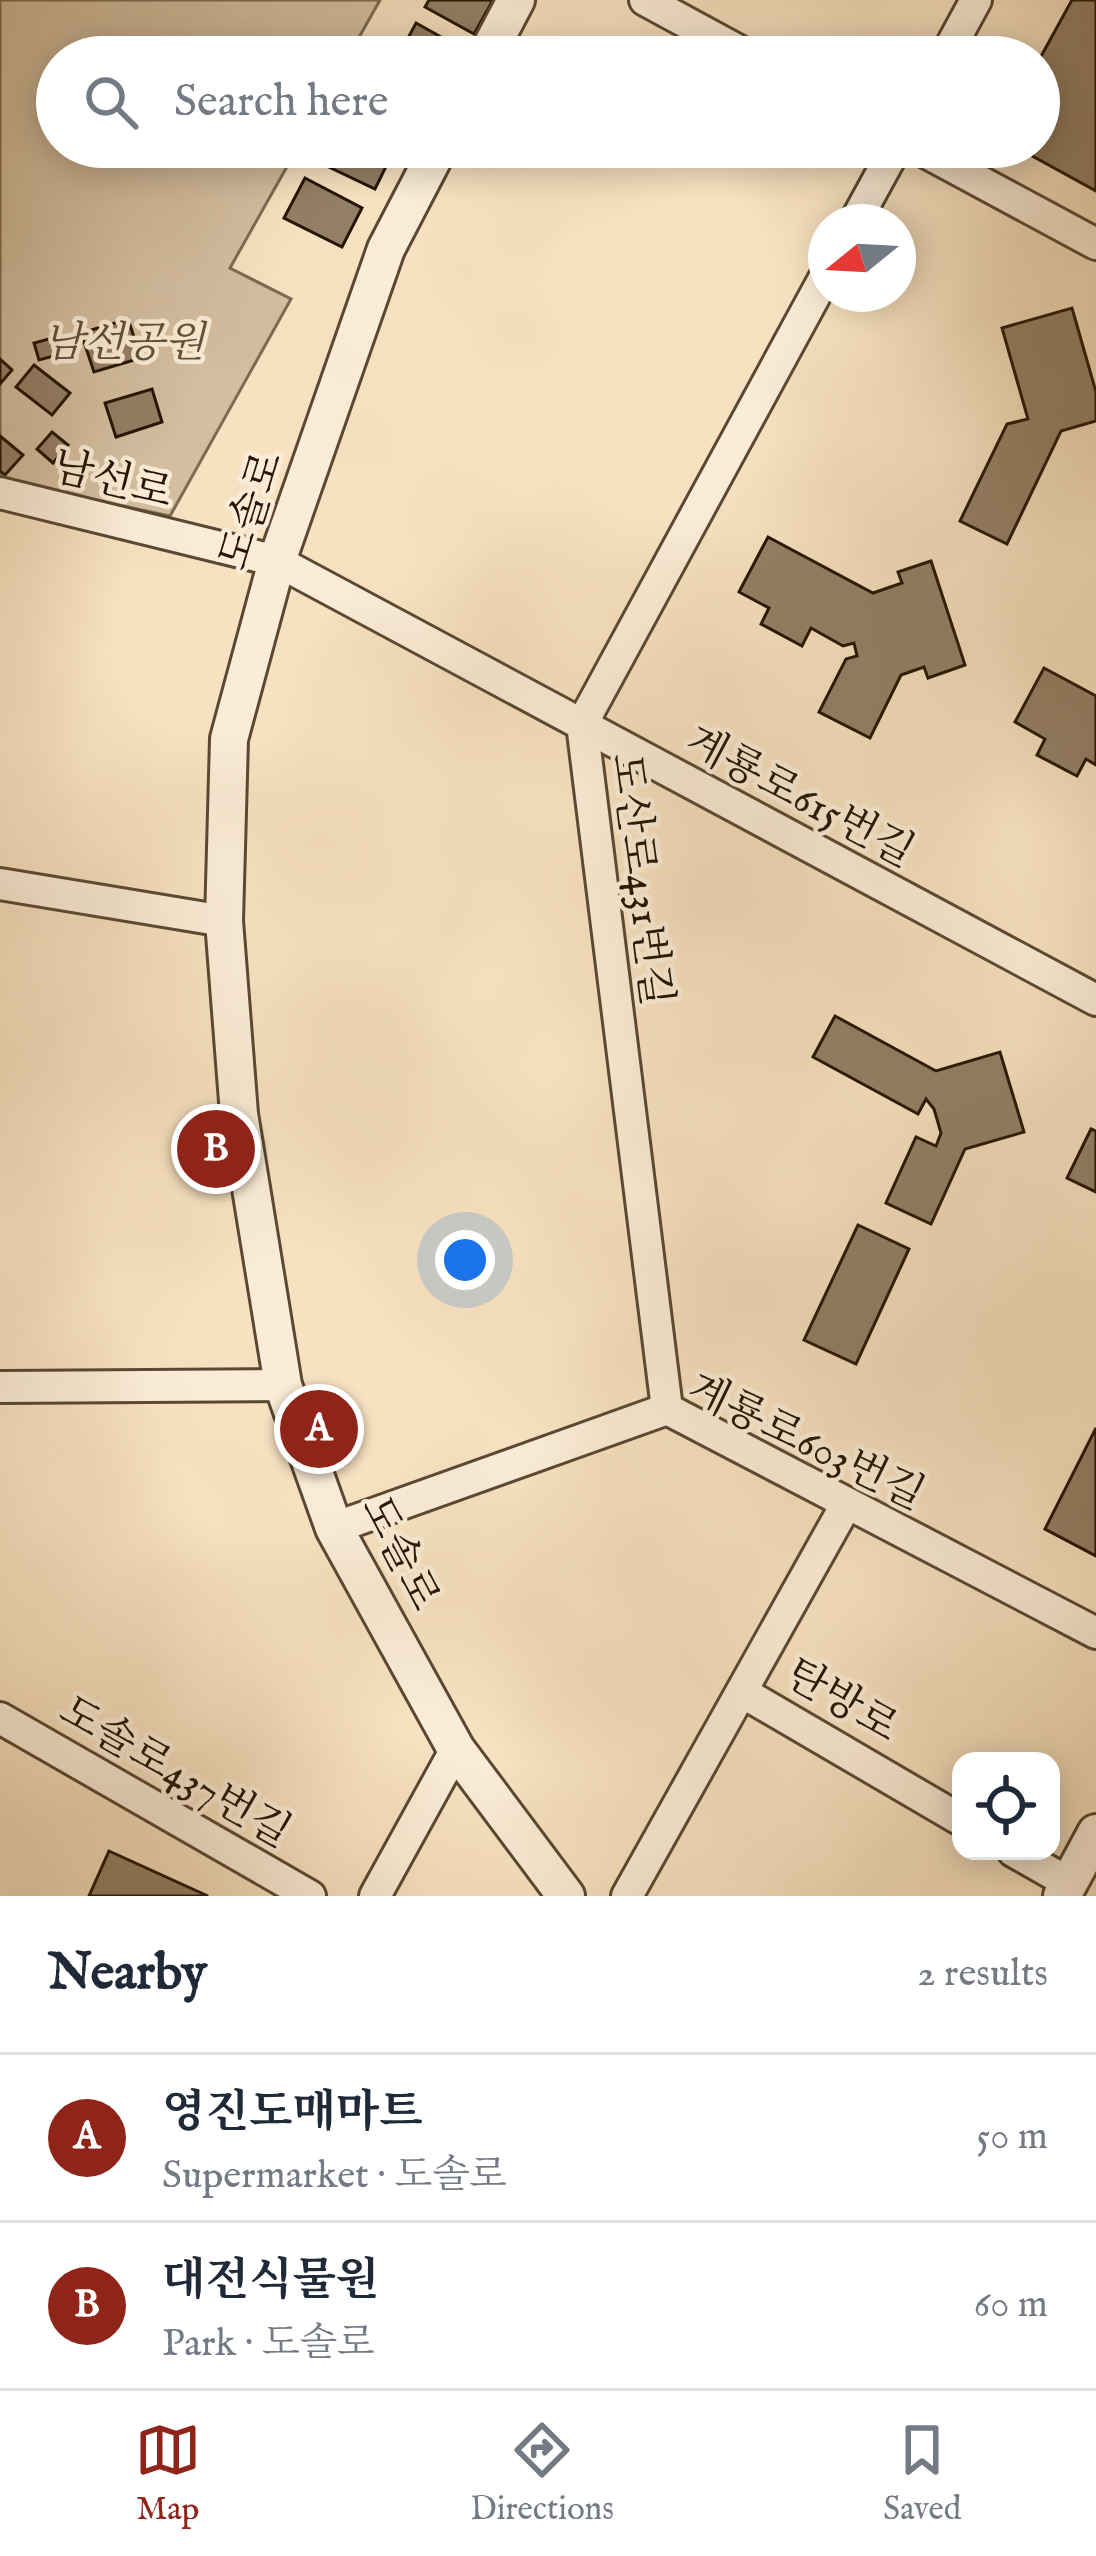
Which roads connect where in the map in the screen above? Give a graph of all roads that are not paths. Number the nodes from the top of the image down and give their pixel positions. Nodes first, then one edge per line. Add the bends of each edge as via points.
1 (516, 0) edge
2 (645, 0) edge
3 (976, 0) edge
4 (497, 36) edge
5 (711, 36) edge
6 (956, 36) edge
7 (428, 168) edge
8 (885, 168) edge
9 (955, 168) edge
10 (865, 204) edge
11 (1096, 244) edge
12 (808, 308) edge
13 (0, 494) edge
14 (277, 561) junction
15 (582, 724) junction
16 (0, 884) edge
17 (224, 921) junction
18 (1096, 1000) edge
19 (283, 1385) junction
20 (0, 1388) edge
21 (667, 1408) junction
22 (847, 1503) junction
23 (334, 1528) junction
24 (1096, 1634) edge
25 (742, 1692) junction
26 (0, 1718) edge
27 (456, 1749) junction
28 (952, 1815) edge
29 (1096, 1833) edge
30 (1025, 1860) edge
31 (1065, 1890) edge
32 (310, 1896) edge
33 (375, 1896) edge
34 (566, 1896) edge
35 (628, 1896) edge

1 - 4 street
2 - 5 street
3 - 6 street
7 - 14 street, 도솔로 via 386,249
8 - 10 street
9 - 11 street
12 - 15 street, 도산로431번길
13 - 14 street, 남선로
14 - 15 street, 계룡로615번길
14 - 17 street, 도솔로 via 229,739
15 - 18 street, 계룡로615번길
15 - 21 street, 도산로431번길
16 - 17 street
17 - 19 street, 도솔로 via 239,1114
19 - 20 street
19 - 23 street, 도솔로
21 - 22 street, 계룡로603번길
21 - 23 street, 계룡로603번길
22 - 24 street, 계룡로603번길
22 - 25 street
23 - 27 street, 도솔로
25 - 28 street, 탄방로
25 - 35 street
26 - 32 street, 도솔로437번길
27 - 33 street
27 - 34 street, 도솔로
29 - 31 street
30 - 31 street

